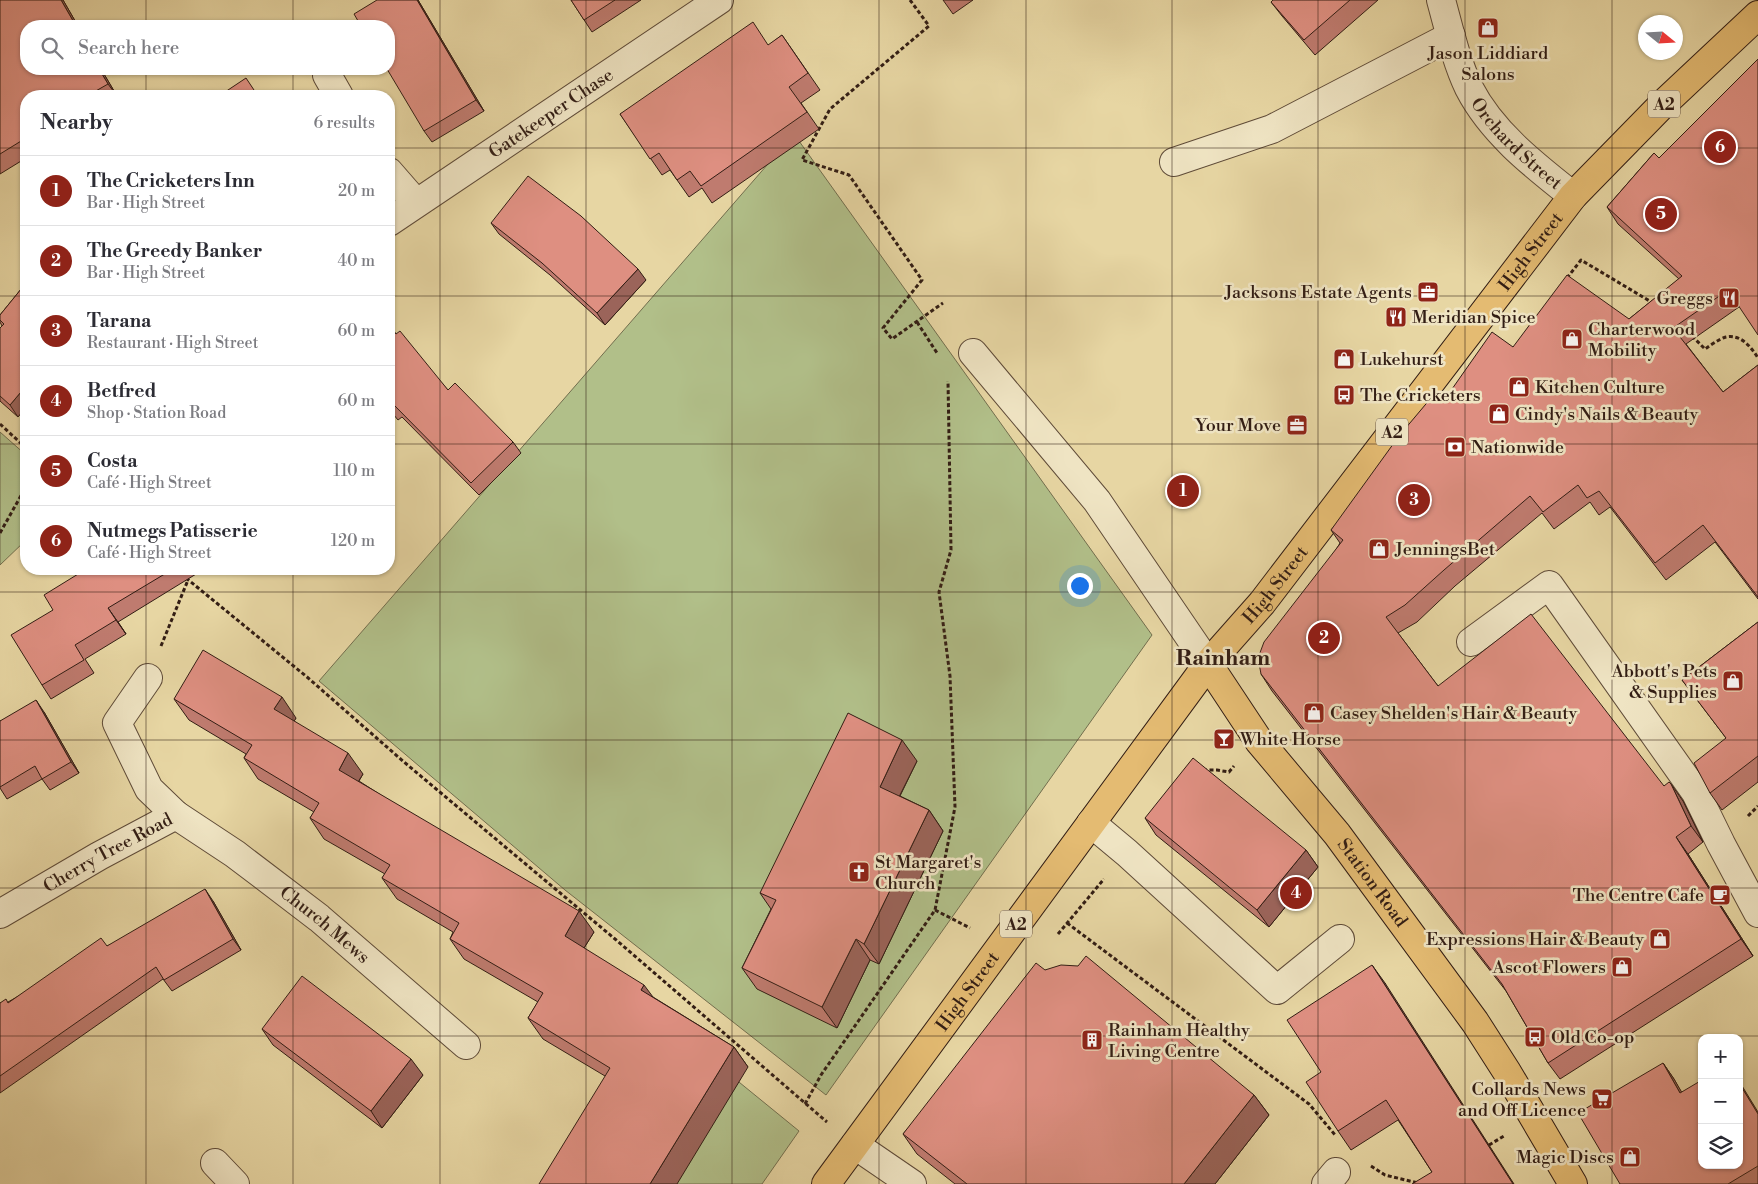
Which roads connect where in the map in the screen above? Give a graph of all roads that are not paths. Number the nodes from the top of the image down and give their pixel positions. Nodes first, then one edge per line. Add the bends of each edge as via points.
1 (1441, 0) edge
2 (714, 1) edge
3 (1758, 15) edge
4 (1452, 36) junction
5 (1174, 162) dead end
6 (395, 179) edge
7 (1573, 196) junction
8 (416, 203) junction
9 (395, 218) edge
10 (973, 353) dead end
11 (1471, 642) dead end
12 (1208, 664) junction
13 (148, 678) road end
14 (176, 815) junction
15 (1091, 823) junction
16 (1758, 912) edge
17 (0, 914) edge
18 (1340, 939) dead end
19 (466, 1045) dead end
20 (855, 1145) junction
21 (215, 1163) dead end
22 (235, 1184) edge
23 (826, 1184) edge
24 (912, 1184) edge
25 (1573, 1184) edge

1 - 4 street, Orchard Street
2 - 8 street, Gatekeeper Chase
3 - 7 main road, High Street / A2 via 1661,106
4 - 5 street via 1272,129
4 - 7 street, Orchard Street via 1470,88 1486,114 1534,165
6 - 8 street
7 - 12 main road, High Street / A2 via 1267,596
8 - 9 street, Gatekeeper Chase
10 - 12 street via 1096,501
11 - 16 street via 1549,585 1696,793
12 - 15 main road, High Street / A2
12 - 25 main road, Station Road via 1259,741 1337,834 1475,1022
13 - 14 street, Cherry Tree Road via 116,723 149,789
14 - 17 street, Cherry Tree Road
14 - 19 street, Church Mews via 235,854 319,918
15 - 18 street via 1278,990
15 - 20 main road, High Street / A2
20 - 23 main road, High Street / A2
20 - 24 street
21 - 22 street

